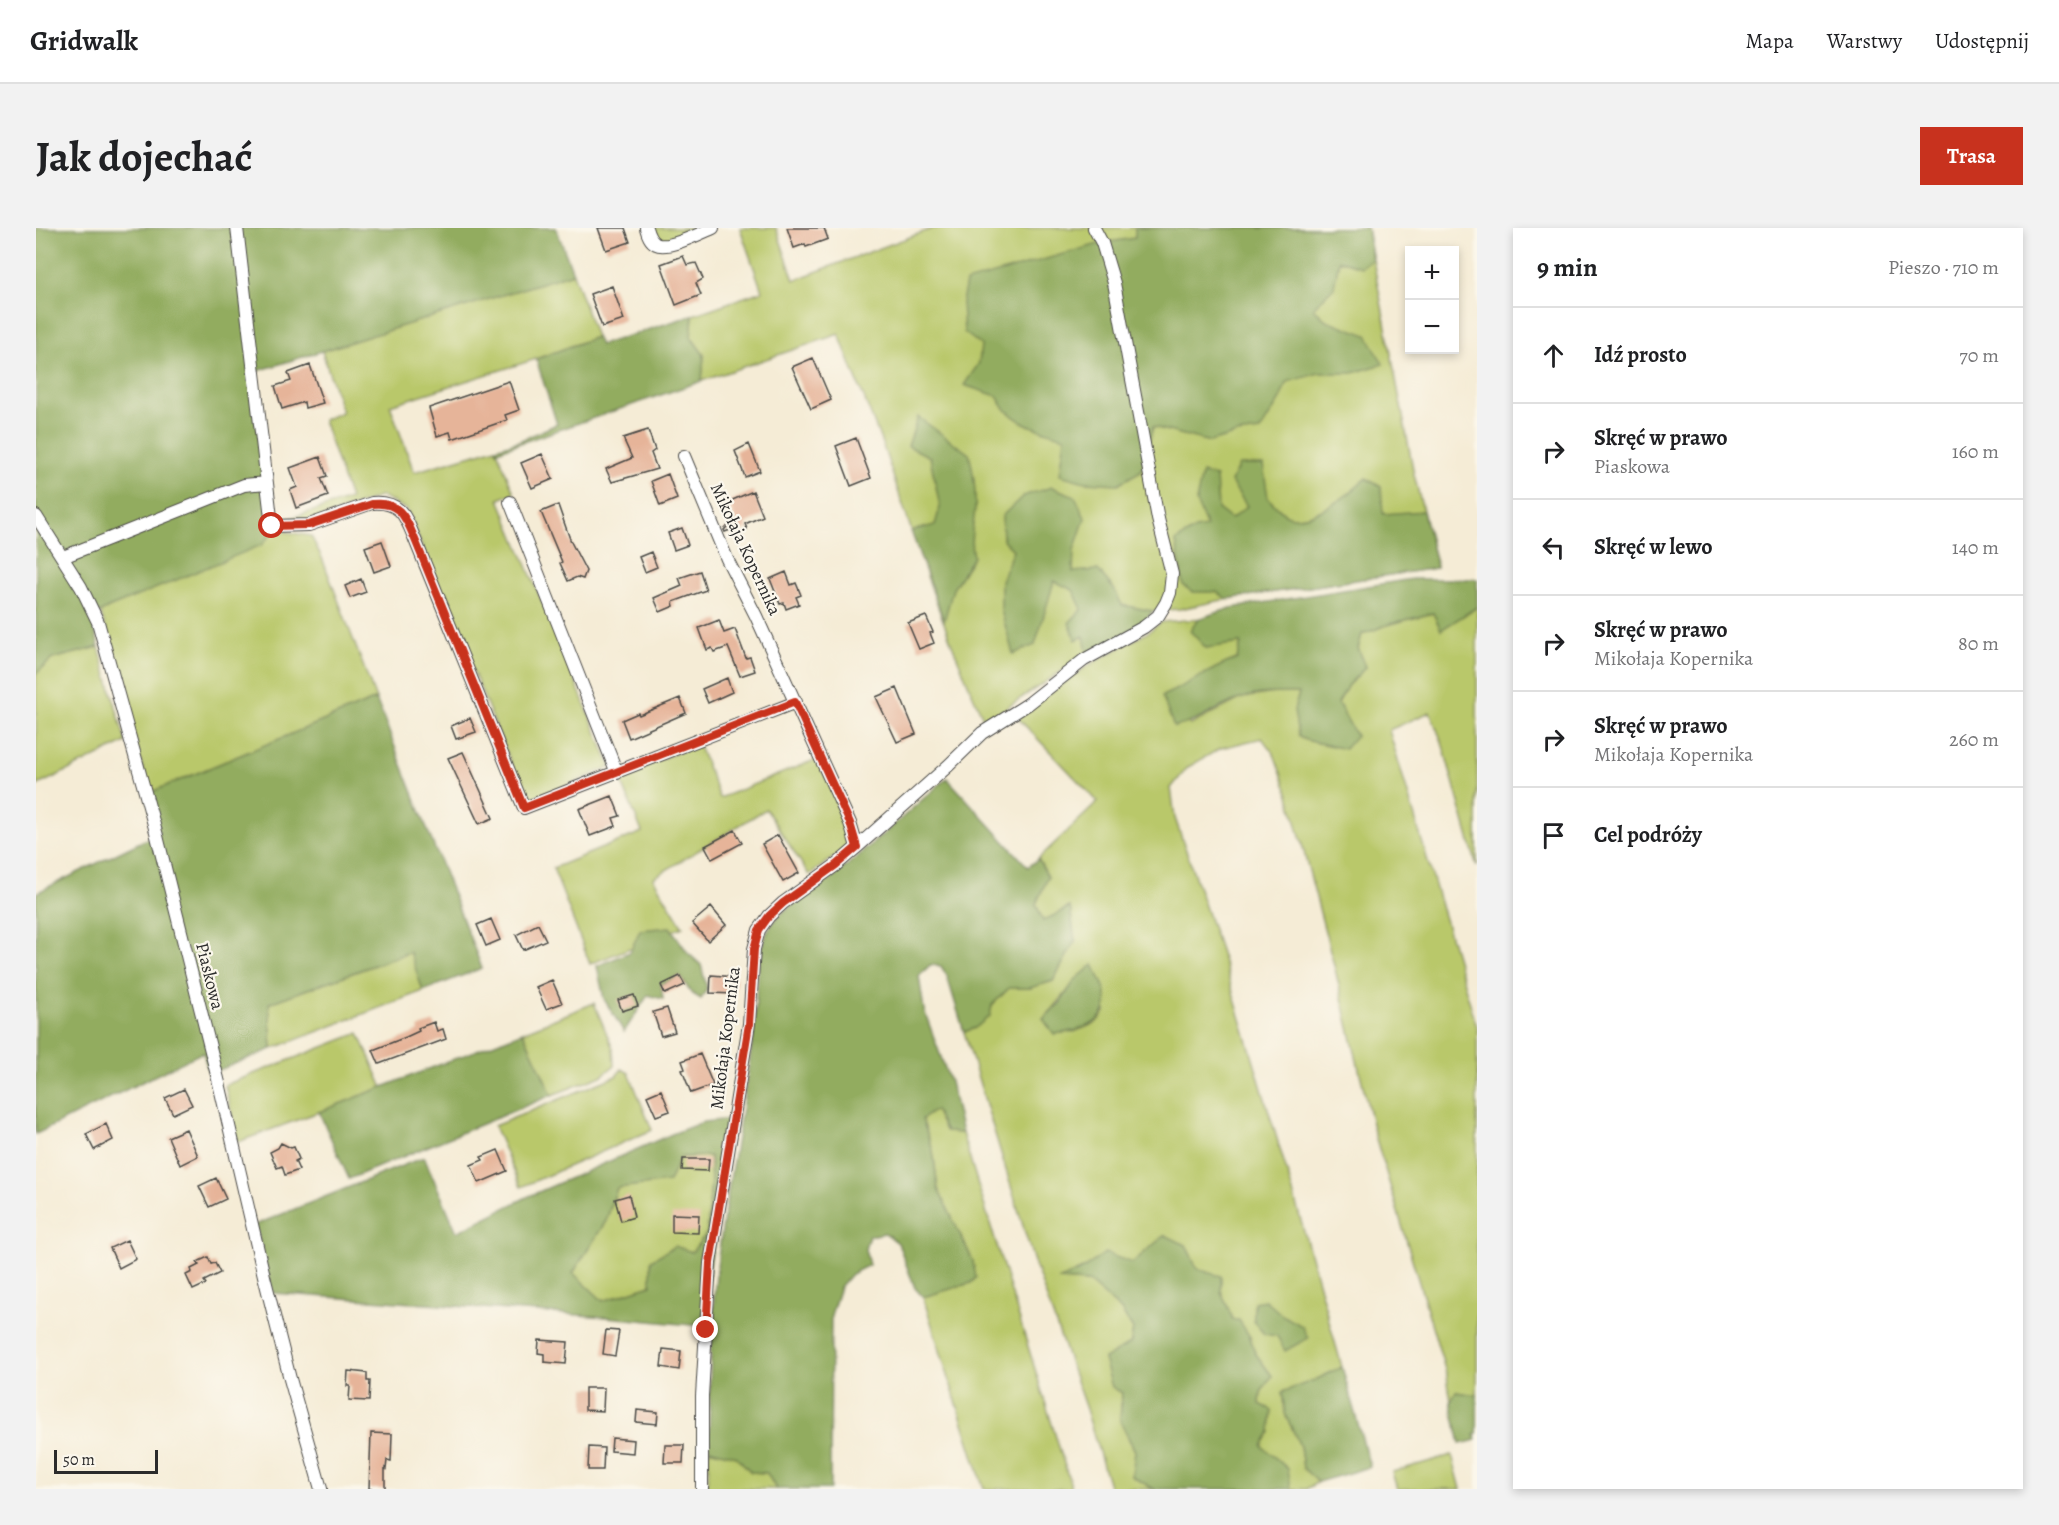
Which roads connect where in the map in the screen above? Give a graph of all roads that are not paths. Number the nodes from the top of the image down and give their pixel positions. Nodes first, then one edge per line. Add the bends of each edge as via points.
1 (237, 228) edge
2 (646, 228) edge
3 (713, 228) edge
4 (1094, 228) edge
5 (684, 456) dead end
6 (267, 483) junction
7 (510, 502) dead end
8 (36, 516) edge
9 (63, 557) junction
10 (795, 702) junction
11 (617, 773) junction
12 (857, 847) junction
13 (321, 1489) edge
14 (702, 1489) edge

1 - 6 street
2 - 3 street via 654,243 661,246
4 - 12 street via 1114,283 1172,574 1170,593 1158,616 1084,660 1028,704 996,722
5 - 10 street, Mikołaja Kopernika via 727,559
6 - 9 street via 244,485
6 - 11 street via 272,526 309,525 380,503 401,511 524,808
7 - 11 street
8 - 9 street, Piaskowa
9 - 13 street, Piaskowa via 98,622 156,832 250,1224
10 - 11 street
10 - 12 street, Mikołaja Kopernika
12 - 14 street, Mikołaja Kopernika via 769,916 759,930 754,949 749,1024 710,1263 702,1396

